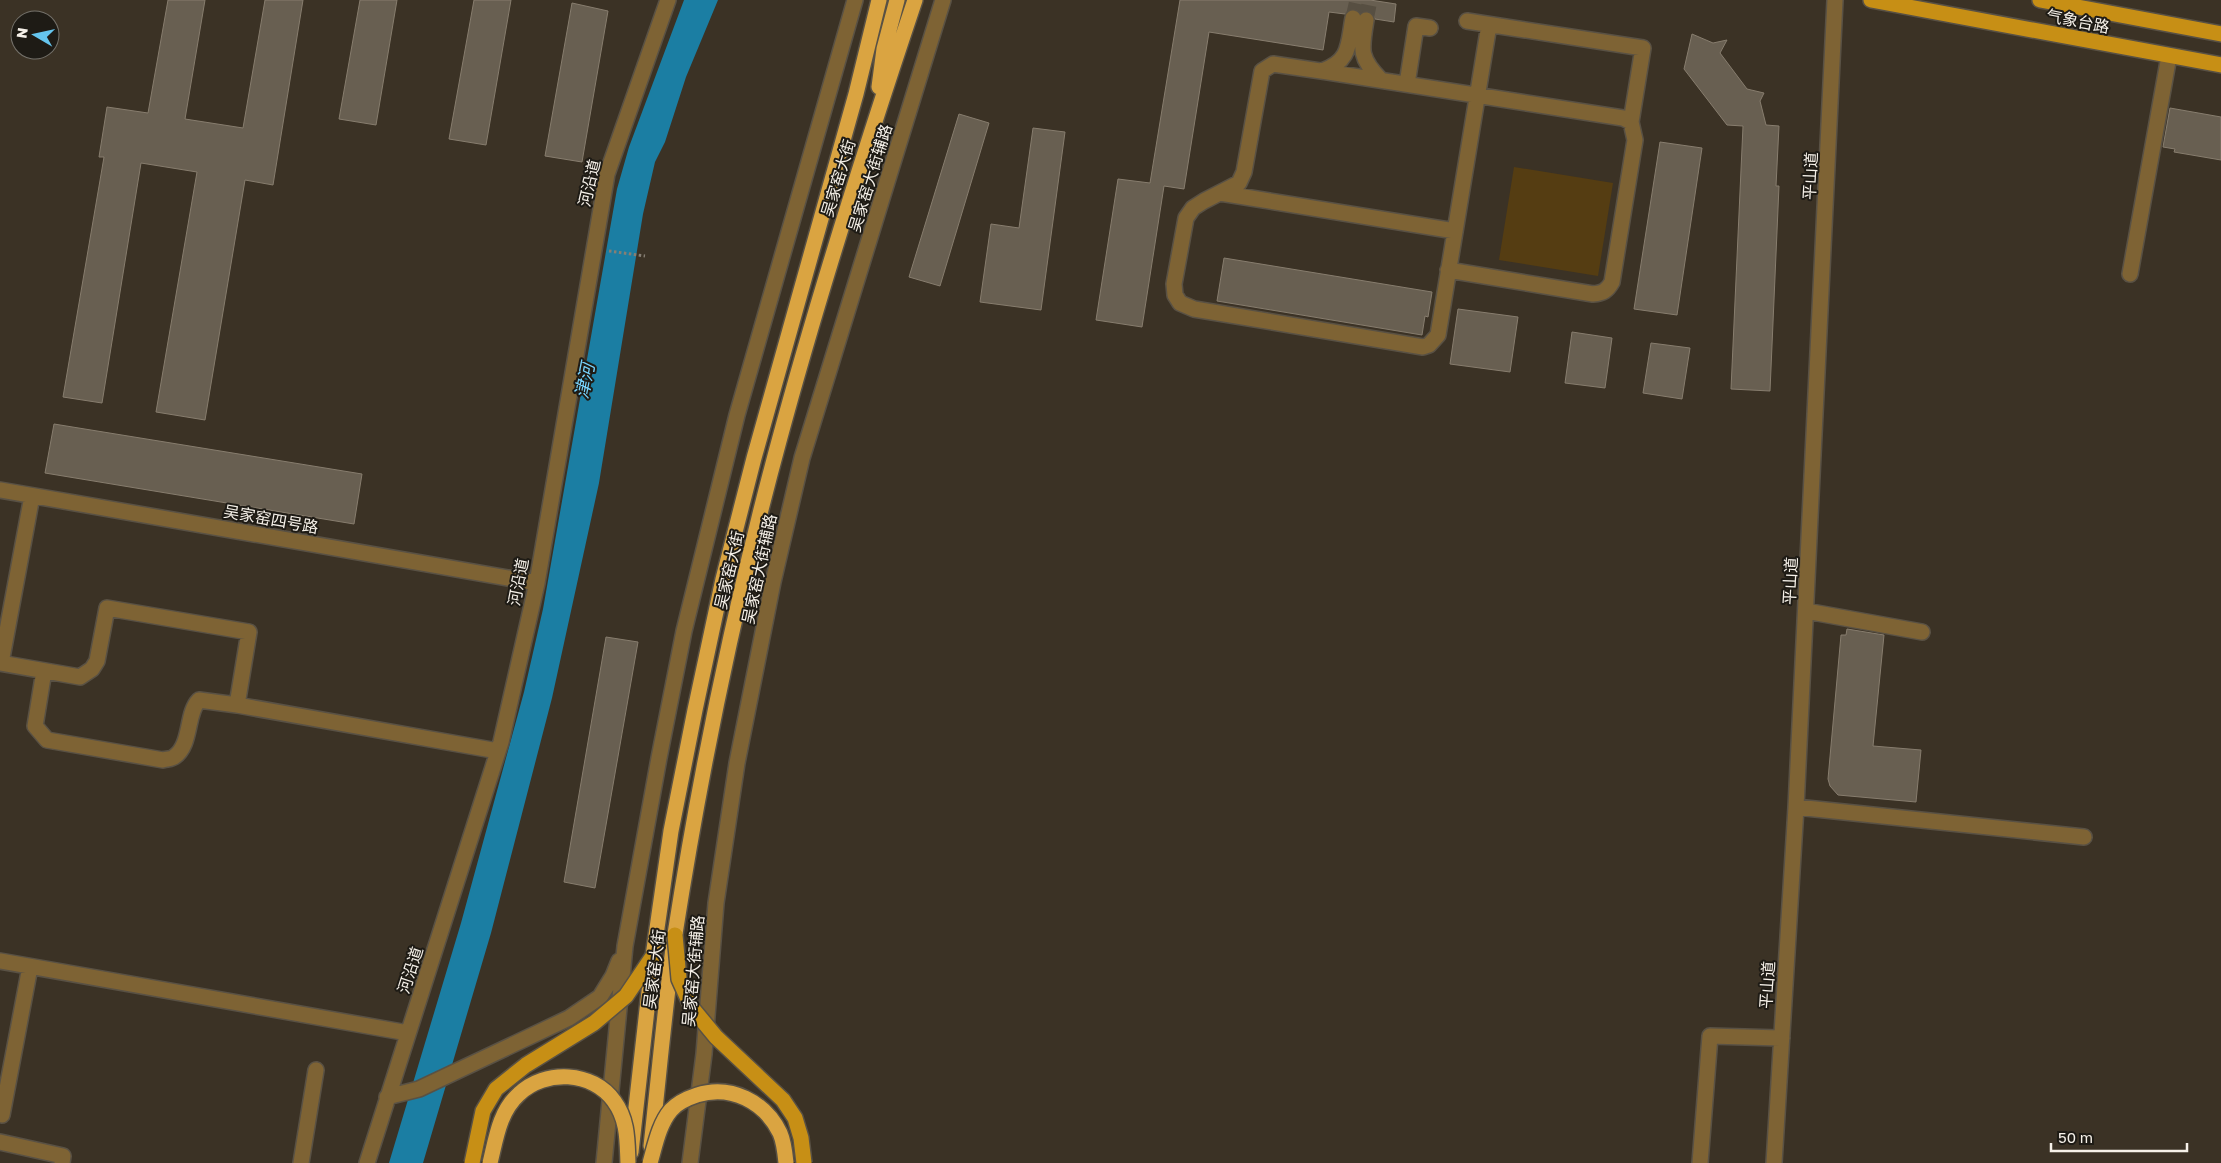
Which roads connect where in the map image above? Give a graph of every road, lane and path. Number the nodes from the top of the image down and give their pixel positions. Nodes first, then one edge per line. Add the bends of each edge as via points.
1 (668, 0) edge
2 (855, 0) edge
3 (879, 0) edge
4 (898, 0) edge
5 (915, 0) edge
6 (943, 0) edge
7 (1835, 0) edge
8 (1871, 0) edge
9 (2040, 0) edge
10 (1467, 21) dead end
11 (1489, 25) junction
12 (1430, 28) dead end
13 (2221, 34) edge
14 (2170, 56) junction
15 (2221, 65) edge
16 (1322, 71) junction
17 (1381, 80) junction
18 (1407, 84) junction
19 (1478, 95) junction
20 (877, 113) junction
21 (1631, 122) junction
22 (1220, 193) junction
23 (1455, 231) junction
24 (594, 249) junction
25 (645, 256) dead end
26 (1448, 270) junction
27 (2130, 274) dead end
28 (0, 490) edge
29 (32, 496) junction
30 (537, 583) junction
31 (1806, 611) junction
32 (1922, 632) dead end
33 (0, 663) edge
34 (44, 671) junction
35 (237, 705) junction
36 (498, 750) junction
37 (1796, 807) junction
38 (2084, 837) dead end
39 (675, 935) junction
40 (625, 946) junction
41 (654, 956) junction
42 (0, 961) edge
43 (30, 967) junction
44 (408, 1033) junction
45 (1782, 1038) junction
46 (316, 1070) dead end
47 (387, 1097) junction
48 (1, 1120) edge
49 (0, 1142) edge
50 (62, 1163) edge
51 (301, 1163) edge
52 (367, 1163) edge
53 (472, 1163) edge
54 (490, 1163) edge
55 (604, 1163) edge
56 (629, 1163) edge
57 (649, 1163) edge
58 (690, 1163) edge
59 (786, 1163) edge
60 (804, 1163) edge
61 (1700, 1163) edge
62 (1774, 1163) edge

1 - 24 street, 河沿道 via 607,174
2 - 40 street via 766,310 708,528 684,630
3 - 41 highway, 吴家窑大街 via 723,579 671,831
4 - 20 highway via 884,49
5 - 20 highway, 吴家窑大街
6 - 58 street, 吴家窑大街辅路 via 802,458 773,582 737,763 716,903 704,1054
7 - 31 street, 平山道
8 - 14 main road, 气象台路
9 - 13 main road, 气象台路
10 - 11 street
11 - 19 street
11 - 21 street via 1643,48
12 - 18 street via 1416,26
14 - 15 main road, 气象台路
14 - 27 street
16 - 17 street
16 - 17 street via 1336,66 1343,59 1360,19 1364,60
16 - 22 street via 1273,64 1262,71 1244,172 1239,183
17 - 18 street
18 - 19 street
19 - 21 street via 1623,118
19 - 23 street
20 - 39 highway, 吴家窑大街 via 781,433 752,548 722,680
21 - 26 street via 1635,140 1612,282 1602,293
22 - 23 street
22 - 26 street via 1193,208 1186,218 1174,284 1180,303 1194,309 1423,347 1438,335
23 - 26 street
24 - 25 path
24 - 30 street, 河沿道
28 - 29 street, 吴家窑四号路
29 - 30 street, 吴家窑四号路
29 - 33 street
30 - 36 street, 河沿道
31 - 32 street
31 - 37 street, 平山道
33 - 34 street
34 - 35 street via 35,726 46,740 163,760 175,757 182,746 194,705 199,700
34 - 35 street via 80,677 92,669 97,661 107,608 249,632
35 - 36 street
36 - 44 street, 河沿道
37 - 38 street
37 - 45 street, 平山道
39 - 57 highway, 吴家窑大街, bridge
39 - 60 main road, bridge via 679,979 692,1008 716,1037 783,1100 795,1118
40 - 47 street via 600,997 562,1022 419,1090
40 - 55 street
41 - 53 main road, bridge via 626,996 594,1023 526,1065 496,1089 483,1111
41 - 56 highway, 吴家窑大街, bridge
42 - 43 street
43 - 44 street
43 - 48 street
44 - 47 street, 河沿道
45 - 61 street via 1710,1036
45 - 62 street, 平山道
46 - 51 street
47 - 52 street, 河沿道
49 - 50 street via 63,1156
54 - 56 highway, bridge via 499,1123 519,1094 546,1079 570,1076 588,1080 614,1100 627,1128
57 - 59 highway, bridge via 671,1110 684,1099 717,1092 731,1092 746,1098 772,1118 781,1134

